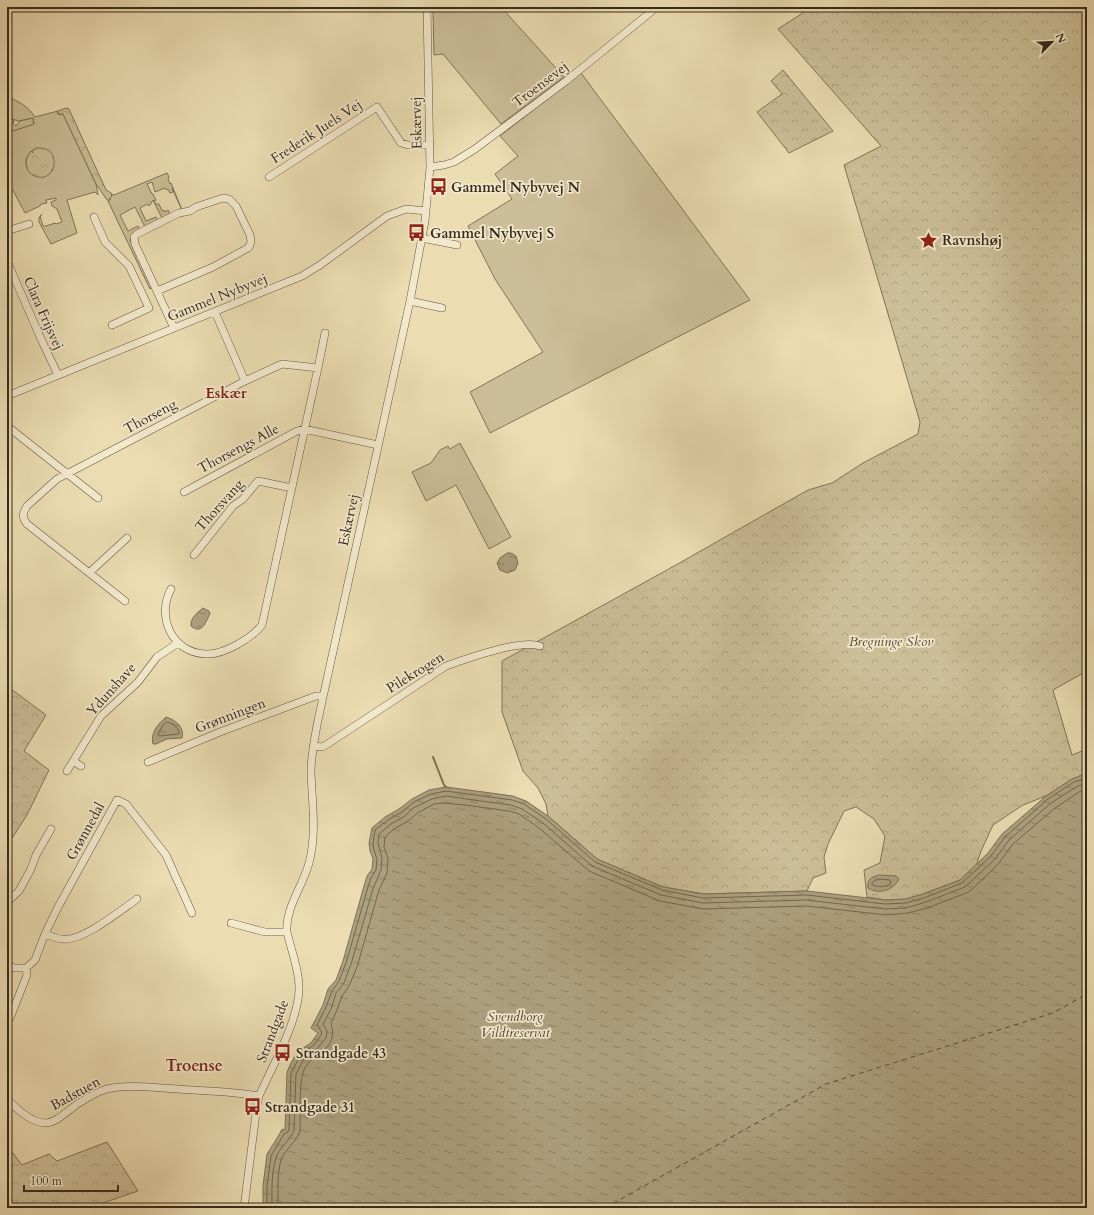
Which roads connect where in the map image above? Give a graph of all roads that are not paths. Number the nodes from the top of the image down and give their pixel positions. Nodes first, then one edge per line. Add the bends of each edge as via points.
1 (426, 7) edge
2 (657, 7) edge
3 (430, 145) junction
4 (430, 167) junction
5 (269, 177) dead end
6 (426, 211) junction
7 (94, 218) dead end
8 (28, 224) dead end
9 (7, 231) edge
10 (422, 238) junction
11 (457, 245) dead end
12 (7, 260) edge
13 (157, 290) junction
14 (143, 296) junction
15 (410, 301) junction
16 (442, 308) dead end
17 (215, 312) junction
18 (112, 325) dead end
19 (174, 328) junction
20 (325, 333) dead end
21 (318, 368) junction
22 (58, 375) junction
23 (245, 381) junction
24 (7, 396) edge
25 (7, 426) edge
26 (304, 429) junction
27 (378, 445) junction
28 (67, 474) junction
29 (292, 488) junction
30 (184, 492) dead end
31 (98, 498) dead end
32 (127, 538) dead end
33 (194, 555) dead end
34 (90, 572) junction
35 (171, 589) dead end
36 (125, 601) dead end
37 (178, 643) junction
38 (540, 646) dead end
39 (323, 696) junction
40 (314, 746) junction
41 (73, 761) junction
42 (148, 762) dead end
43 (81, 766) dead end
44 (67, 771) dead end
45 (51, 829) dead end
46 (137, 899) dead end
47 (7, 902) edge
48 (192, 913) dead end
49 (231, 923) dead end
50 (287, 932) junction
51 (45, 934) junction
52 (7, 964) edge
53 (26, 968) junction
54 (8, 1021) edge
55 (259, 1096) junction
56 (7, 1099) edge
57 (244, 1208) edge

1 - 3 street, Eskærvej
2 - 4 street, Troensevej via 566,81 475,149 449,164
3 - 4 street, Eskærvej
3 - 5 street, Frederik Juels Vej via 408,145 401,142 378,107
4 - 6 street, Eskærvej
6 - 10 street, Eskærvej
6 - 17 street, Gammel Nybyvej via 406,209 387,216 312,271
7 - 14 street via 105,242 129,266
8 - 9 street
10 - 11 street
10 - 15 street, Eskærvej
12 - 22 street, Clara Frijsvej
13 - 13 street via 133,241 134,236 179,213 223,198 231,200 250,235 248,248 213,267
13 - 14 street
13 - 19 street
14 - 18 street via 149,308
15 - 16 street
15 - 27 street, Eskærvej
17 - 19 street, Gammel Nybyvej
17 - 23 street
19 - 22 street, Gammel Nybyvej
20 - 21 street
21 - 23 street, Thorseng via 282,364
21 - 26 street
22 - 24 street, Gammel Nybyvej
23 - 28 street, Thorseng
25 - 28 street
26 - 27 street
26 - 29 street
26 - 30 street, Thorsengs Alle
27 - 39 street, Eskærvej
28 - 31 street
28 - 34 street, Thorseng via 57,479 27,506 23,518 27,524
29 - 33 street, Thorsvang via 258,481 243,499 232,506
29 - 37 street via 262,625 256,632 227,650 213,654 198,653
32 - 34 street
34 - 36 street
35 - 37 street via 166,602 165,617 169,631
37 - 41 street, Ydunshave via 157,657 138,682 101,716
38 - 40 street, Pilekrogen via 526,644 446,666 326,745
39 - 40 street, Eskærvej
39 - 42 street, Grønningen via 316,696 227,729
40 - 50 street, Strandgade via 311,771 314,832 312,851 307,871 288,917
41 - 43 street
41 - 44 street, Ydunshave
45 - 47 street via 19,890
46 - 51 street via 83,936 63,940
48 - 51 street, Grønnedal via 166,855 126,804 117,800
49 - 50 street via 265,932
50 - 55 street, Strandgade via 298,978 297,1003 286,1037
51 - 53 street, Grønnedal via 35,960
52 - 53 street via 14,968
53 - 54 street, Grønnedal via 27,975
55 - 56 street, Badstuen via 240,1092 112,1088 101,1091 46,1123 26,1115
55 - 57 street, Strandgade

